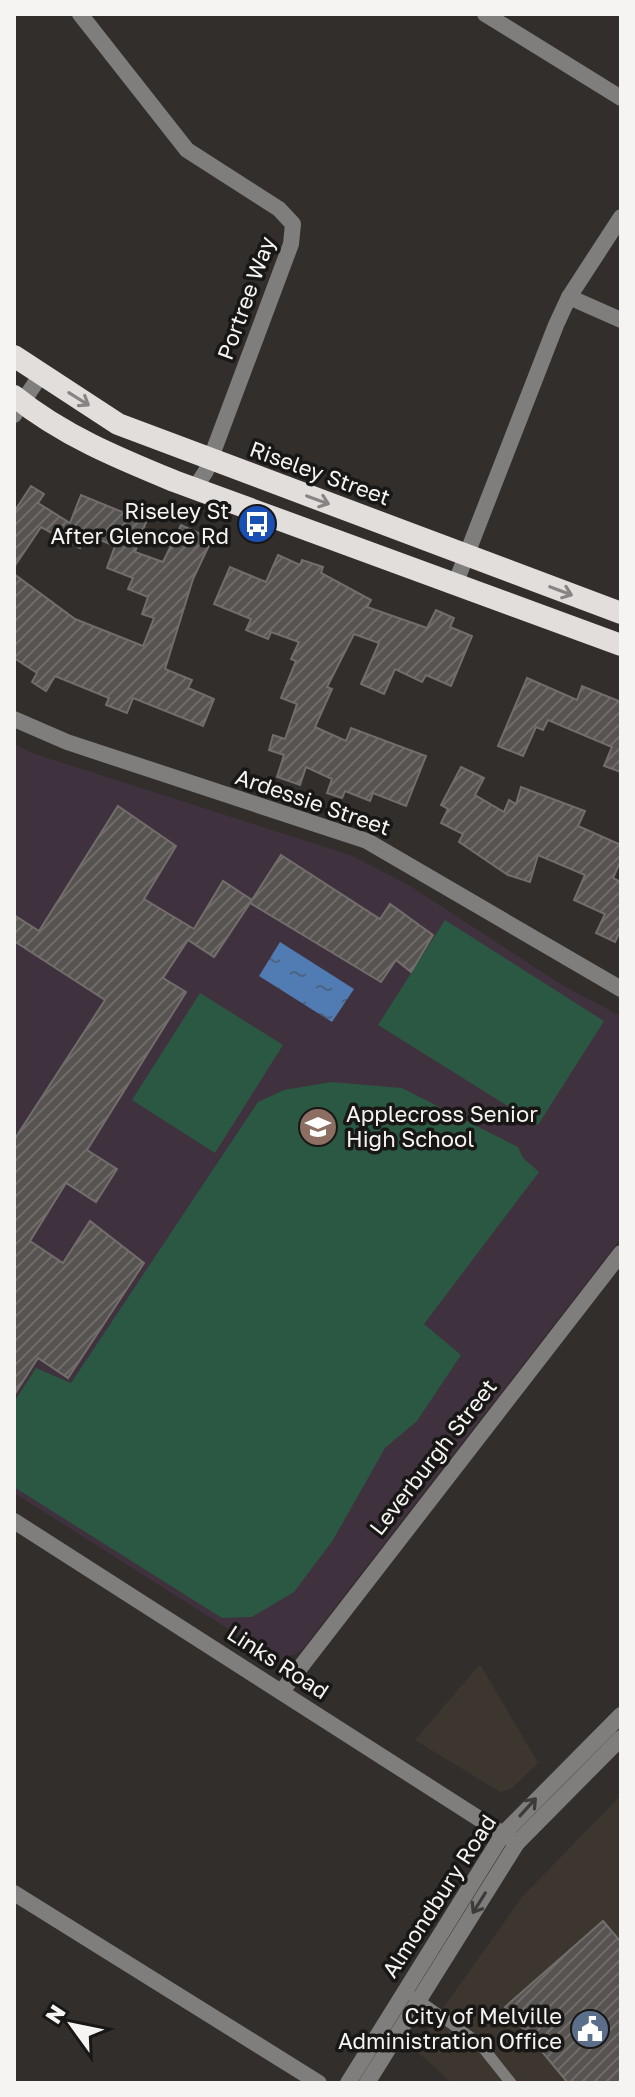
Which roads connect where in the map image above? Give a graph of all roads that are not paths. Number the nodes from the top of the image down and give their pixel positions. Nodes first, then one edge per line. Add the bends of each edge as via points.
1 (80, 14) edge
2 (485, 14) edge
3 (621, 98) edge
4 (621, 217) edge
5 (569, 297) junction
6 (621, 320) edge
7 (14, 356) edge
8 (40, 376) junction
9 (17, 404) edge
10 (210, 460) junction
11 (195, 488) junction
12 (467, 556) junction
13 (456, 582) junction
14 (621, 613) edge
15 (621, 645) edge
16 (14, 719) edge
17 (621, 989) edge
18 (621, 1253) edge
19 (14, 1521) edge
20 (282, 1691) junction
21 (621, 1715) edge
22 (621, 1738) edge
23 (510, 1838) junction
24 (14, 1893) edge
25 (411, 1995) junction
26 (319, 2083) edge
27 (348, 2083) edge
28 (367, 2083) edge
29 (511, 2083) edge

1 - 10 street, Portree Way via 187,150 279,209 293,224 291,244
2 - 3 street
4 - 5 street
5 - 6 street
5 - 12 street
7 - 8 highway, Riseley Street
8 - 9 street
8 -> 10 highway, Riseley Street via 118,424
9 - 11 highway via 109,454
10 - 11 street, Portree Way
10 -> 12 highway, Riseley Street
11 - 13 highway
12 - 13 street
12 -> 14 highway, Riseley Street
13 - 15 highway
16 - 17 street, Ardessie Street via 67,742 367,841
18 - 20 street, Leverburgh Street
19 - 20 street, Links Road
20 - 23 street, Links Road
23 -> 21 street, Almondbury Road
22 - 23 street, Almondbury Road
23 - 25 street, Almondbury Road
24 - 26 street
25 - 27 street, Almondbury Road
25 - 28 street, Almondbury Road
25 - 29 lane via 480,2044

